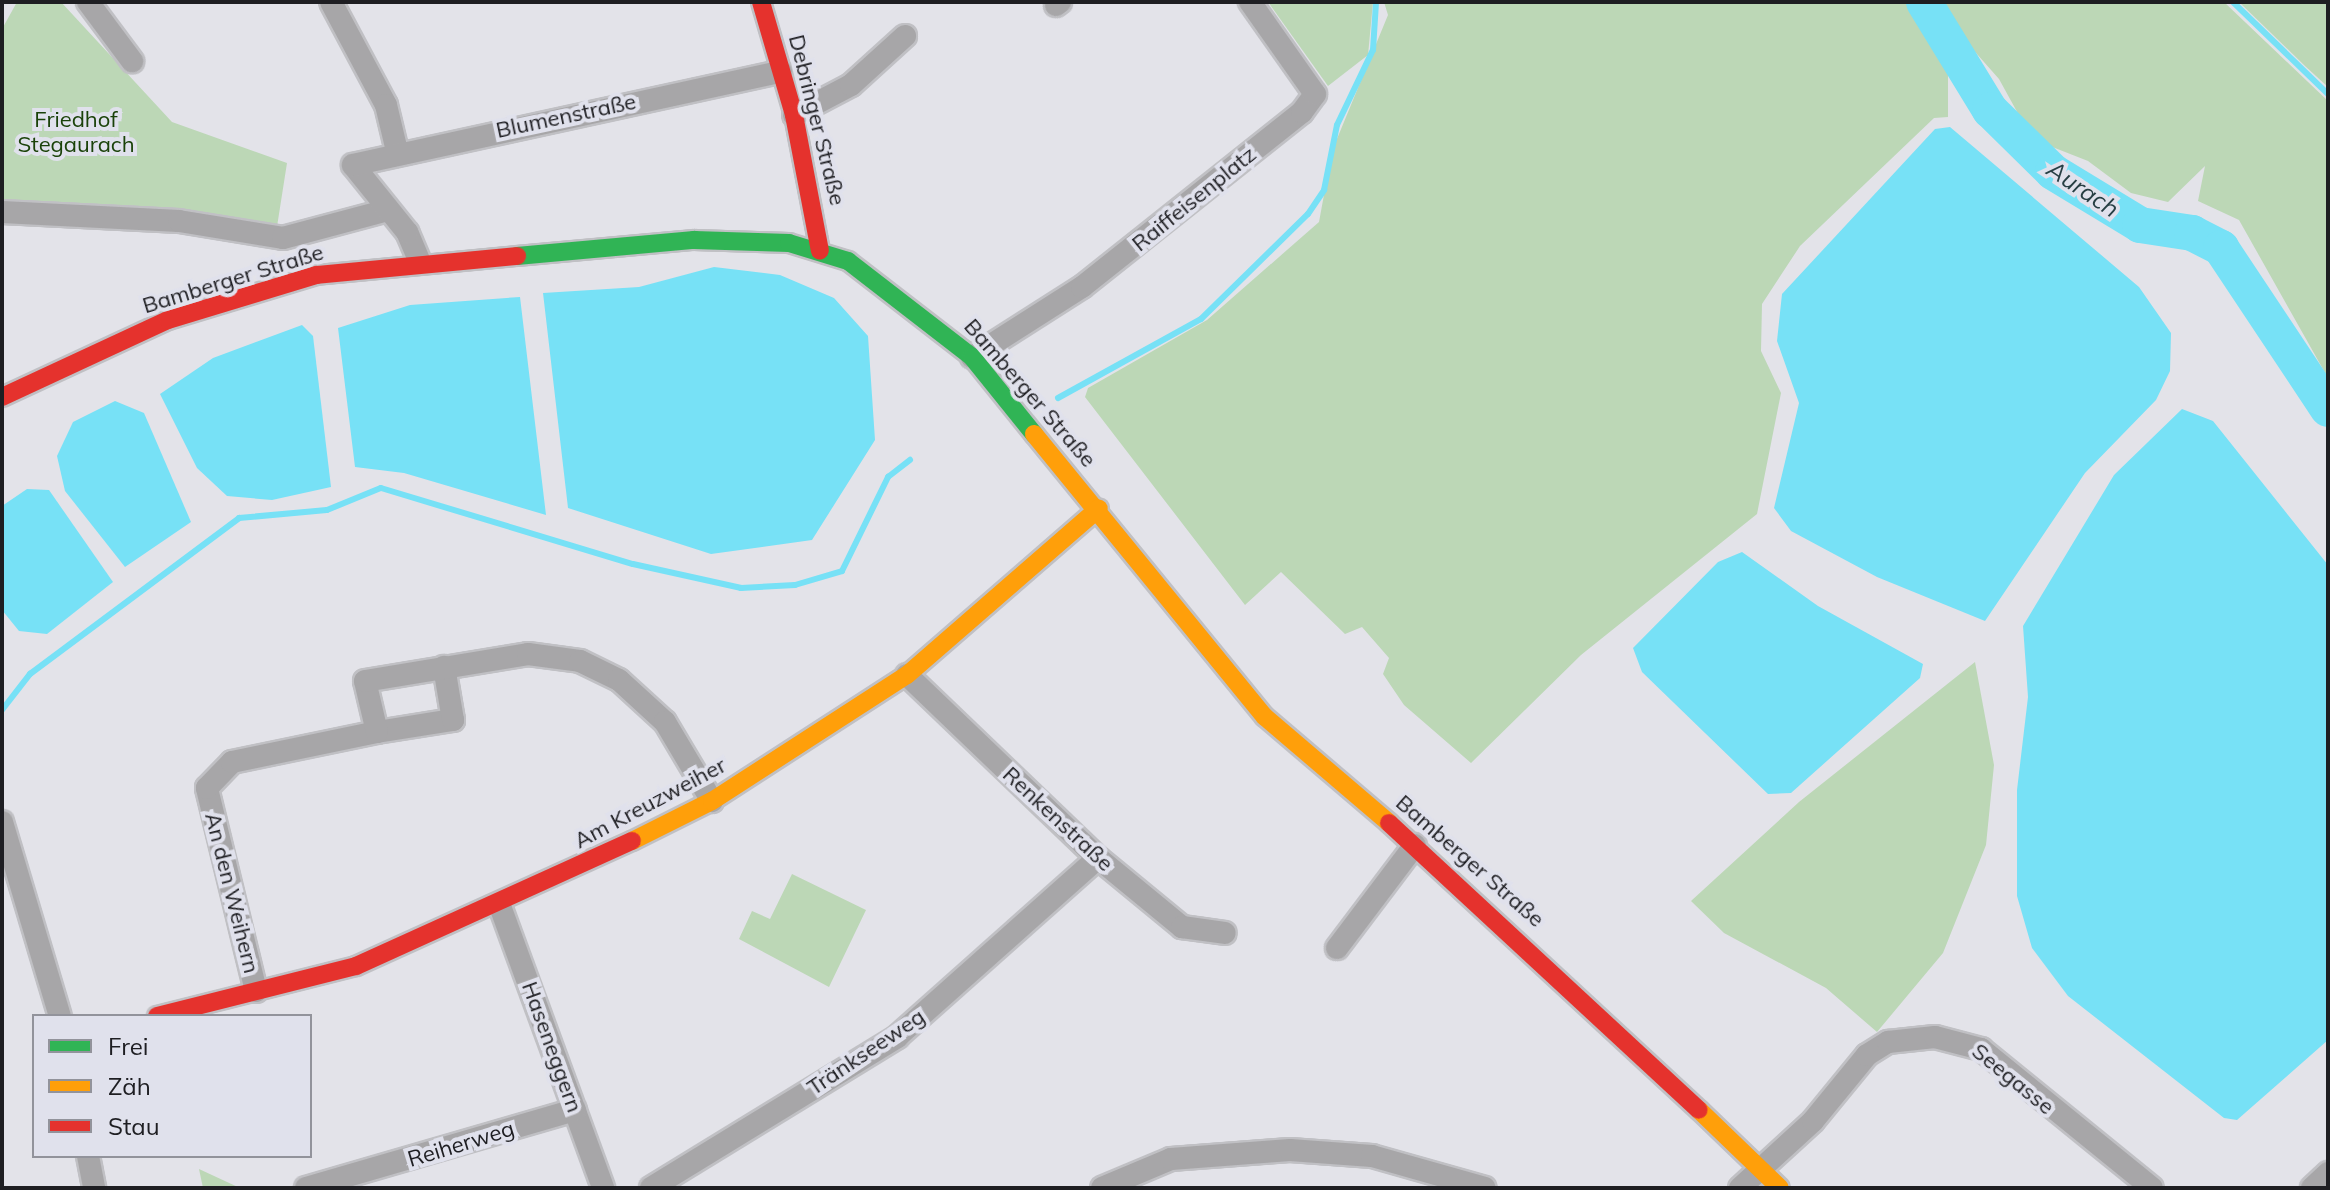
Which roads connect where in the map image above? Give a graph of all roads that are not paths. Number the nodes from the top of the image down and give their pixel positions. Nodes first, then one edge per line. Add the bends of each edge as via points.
1 (88, 2) edge
2 (331, 2) edge
3 (761, 2) edge
4 (1250, 2) edge
5 (905, 36) dead end
6 (132, 61) dead end
7 (781, 72) junction
8 (794, 115) junction
9 (397, 151) junction
10 (388, 210) junction
11 (2, 212) edge
12 (820, 251) junction
13 (419, 260) junction
14 (972, 357) junction
15 (2, 397) edge
16 (1099, 508) junction
17 (444, 667) junction
18 (907, 675) junction
19 (377, 732) junction
20 (712, 801) junction
21 (2, 822) edge
22 (1415, 845) junction
23 (1098, 858) junction
24 (500, 906) junction
25 (1225, 933) dead end
26 (1337, 948) dead end
27 (256, 991) junction
28 (59, 1014) edge
29 (165, 1014) edge
30 (575, 1110) junction
31 (88, 1158) edge
32 (1763, 1172) junction
33 (2328, 1173) edge
34 (1137, 1181) edge
35 (348, 1183) edge
36 (94, 1188) edge
37 (306, 1188) edge
38 (603, 1188) edge
39 (651, 1188) edge
40 (1102, 1188) edge
41 (1485, 1188) edge
42 (1740, 1188) edge
43 (1780, 1188) edge
44 (2152, 1188) edge
45 (2312, 1188) edge

1 - 6 street
2 - 9 street via 386,105
3 - 7 main road, Debringer Straße
4 - 14 street, Raiffeisenplatz via 1315,94 1302,112 1082,287
5 - 8 street via 851,85
7 - 8 main road, Debringer Straße
7 - 9 street, Blumenstraße
8 - 12 main road, Debringer Straße
9 - 10 street, Blumenstraße via 353,165
10 - 11 street via 283,238 179,221
10 - 13 street via 417,245
12 - 13 main road, Bamberger Straße via 756,239 694,240
12 - 14 main road, Bamberger Straße via 900,295
13 - 15 main road, Bamberger Straße via 316,275 168,320
14 - 16 main road, Bamberger Straße
16 - 18 main road, Am Kreuzweiher
16 - 22 main road, Bamberger Straße via 1265,717
17 - 19 street, An den Weihern via 453,720
17 - 19 street via 365,681
17 - 20 street via 528,654 580,661 619,680 665,722
18 - 20 main road, Am Kreuzweiher
18 - 23 street, Renkenstraße
19 - 27 street, An den Weihern via 232,762 207,788
20 - 24 main road, Am Kreuzweiher
21 - 28 street
22 - 26 street
22 - 32 main road, Bamberger Straße via 1576,988
23 - 25 street, Renkenstraße via 1182,927
23 - 39 street, Tränkseeweg via 897,1037
24 - 27 main road, Am Kreuzweiher via 356,966
24 - 30 street, Haseneggern
27 - 29 main road, Am Kreuzweiher
30 - 35 street, Reiherweg
30 - 38 street, Haseneggern
31 - 36 street
32 - 42 street, Seegasse
32 - 43 main road, Bamberger Straße
32 - 44 street, Seegasse via 1867,1055 1888,1042 1935,1037 1981,1049
33 - 45 street
34 - 40 street
34 - 41 street via 1171,1159 1290,1150 1372,1156
35 - 37 street, Reiherweg

